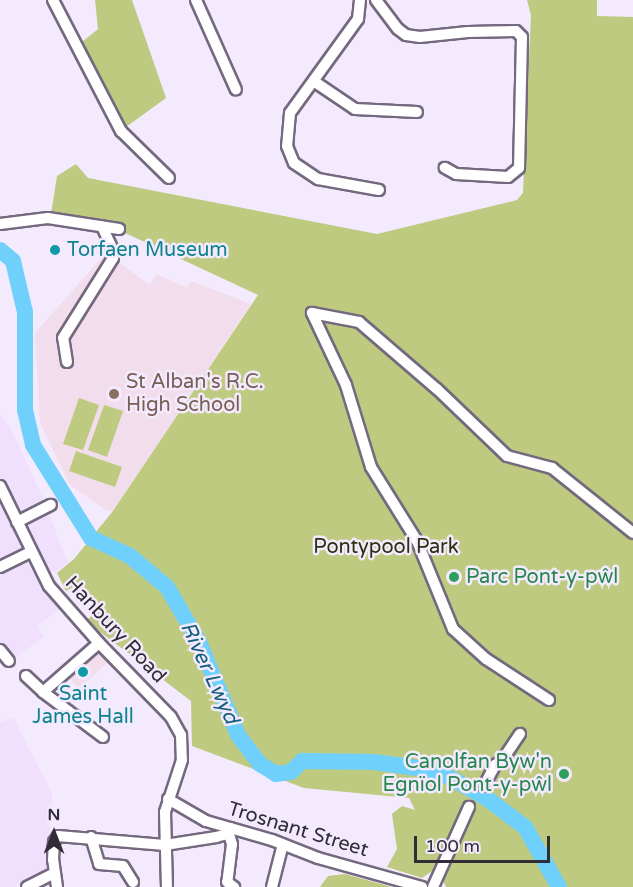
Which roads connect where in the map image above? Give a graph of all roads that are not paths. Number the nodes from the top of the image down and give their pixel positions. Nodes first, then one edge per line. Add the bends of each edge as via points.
1 (53, 0) edge
2 (196, 0) edge
3 (360, 0) edge
4 (376, 0) edge
5 (315, 82) junction
6 (237, 90) dead end
7 (417, 112) dead end
8 (445, 168) dead end
9 (169, 178) dead end
10 (380, 190) dead end
11 (0, 224) edge
12 (102, 226) junction
13 (119, 229) dead end
14 (67, 362) dead end
15 (0, 486) edge
16 (51, 505) dead end
17 (17, 522) junction
18 (633, 532) edge
19 (31, 552) junction
20 (0, 567) edge
21 (99, 643) junction
22 (0, 650) edge
23 (9, 661) dead end
24 (26, 676) dead end
25 (43, 692) junction
26 (549, 700) dead end
27 (520, 734) dead end
28 (103, 737) dead end
29 (484, 786) dead end
30 (168, 799) junction
31 (469, 807) dead end
32 (230, 830) junction
33 (91, 837) junction
34 (283, 844) junction
35 (165, 845) junction
36 (53, 874) junction
37 (132, 882) dead end
38 (27, 887) edge
39 (57, 887) edge
40 (167, 887) edge
41 (234, 887) edge
42 (272, 887) edge
43 (422, 887) edge
44 (433, 887) edge

1 - 9 street via 121,132
2 - 6 street
3 - 5 street via 358,19
4 - 8 street via 406,35 420,38 516,31 522,37 519,168 508,177 456,174
5 - 7 street via 355,109
5 - 10 street via 290,113 287,146 294,163 318,179
11 - 12 street via 48,218
12 - 13 street
12 - 14 street via 113,258 64,335
15 - 17 street, Hanbury Road
16 - 17 street
17 - 19 street, Hanbury Road
18 - 26 street via 552,468 507,456 359,322 312,313 346,385 371,467 417,541 453,629 486,659
19 - 20 street
19 - 21 street, Hanbury Road via 49,586
21 - 25 street
21 - 30 street, Hanbury Road via 171,717 181,735 182,760
22 - 23 street
24 - 25 street
25 - 28 street
27 - 29 street
30 - 32 street, Trosnant Street
30 - 35 street, Hanbury Road
31 - 44 street
32 - 34 street, Trosnant Street
32 - 35 street via 216,837
32 - 41 street via 227,882
33 - 35 street
33 - 36 street via 66,834 55,838
33 - 37 street via 99,864 123,866
34 - 42 street
34 - 43 street, Trosnant Street via 318,858
35 - 40 street, Hanbury Road
36 - 38 street
36 - 39 street

